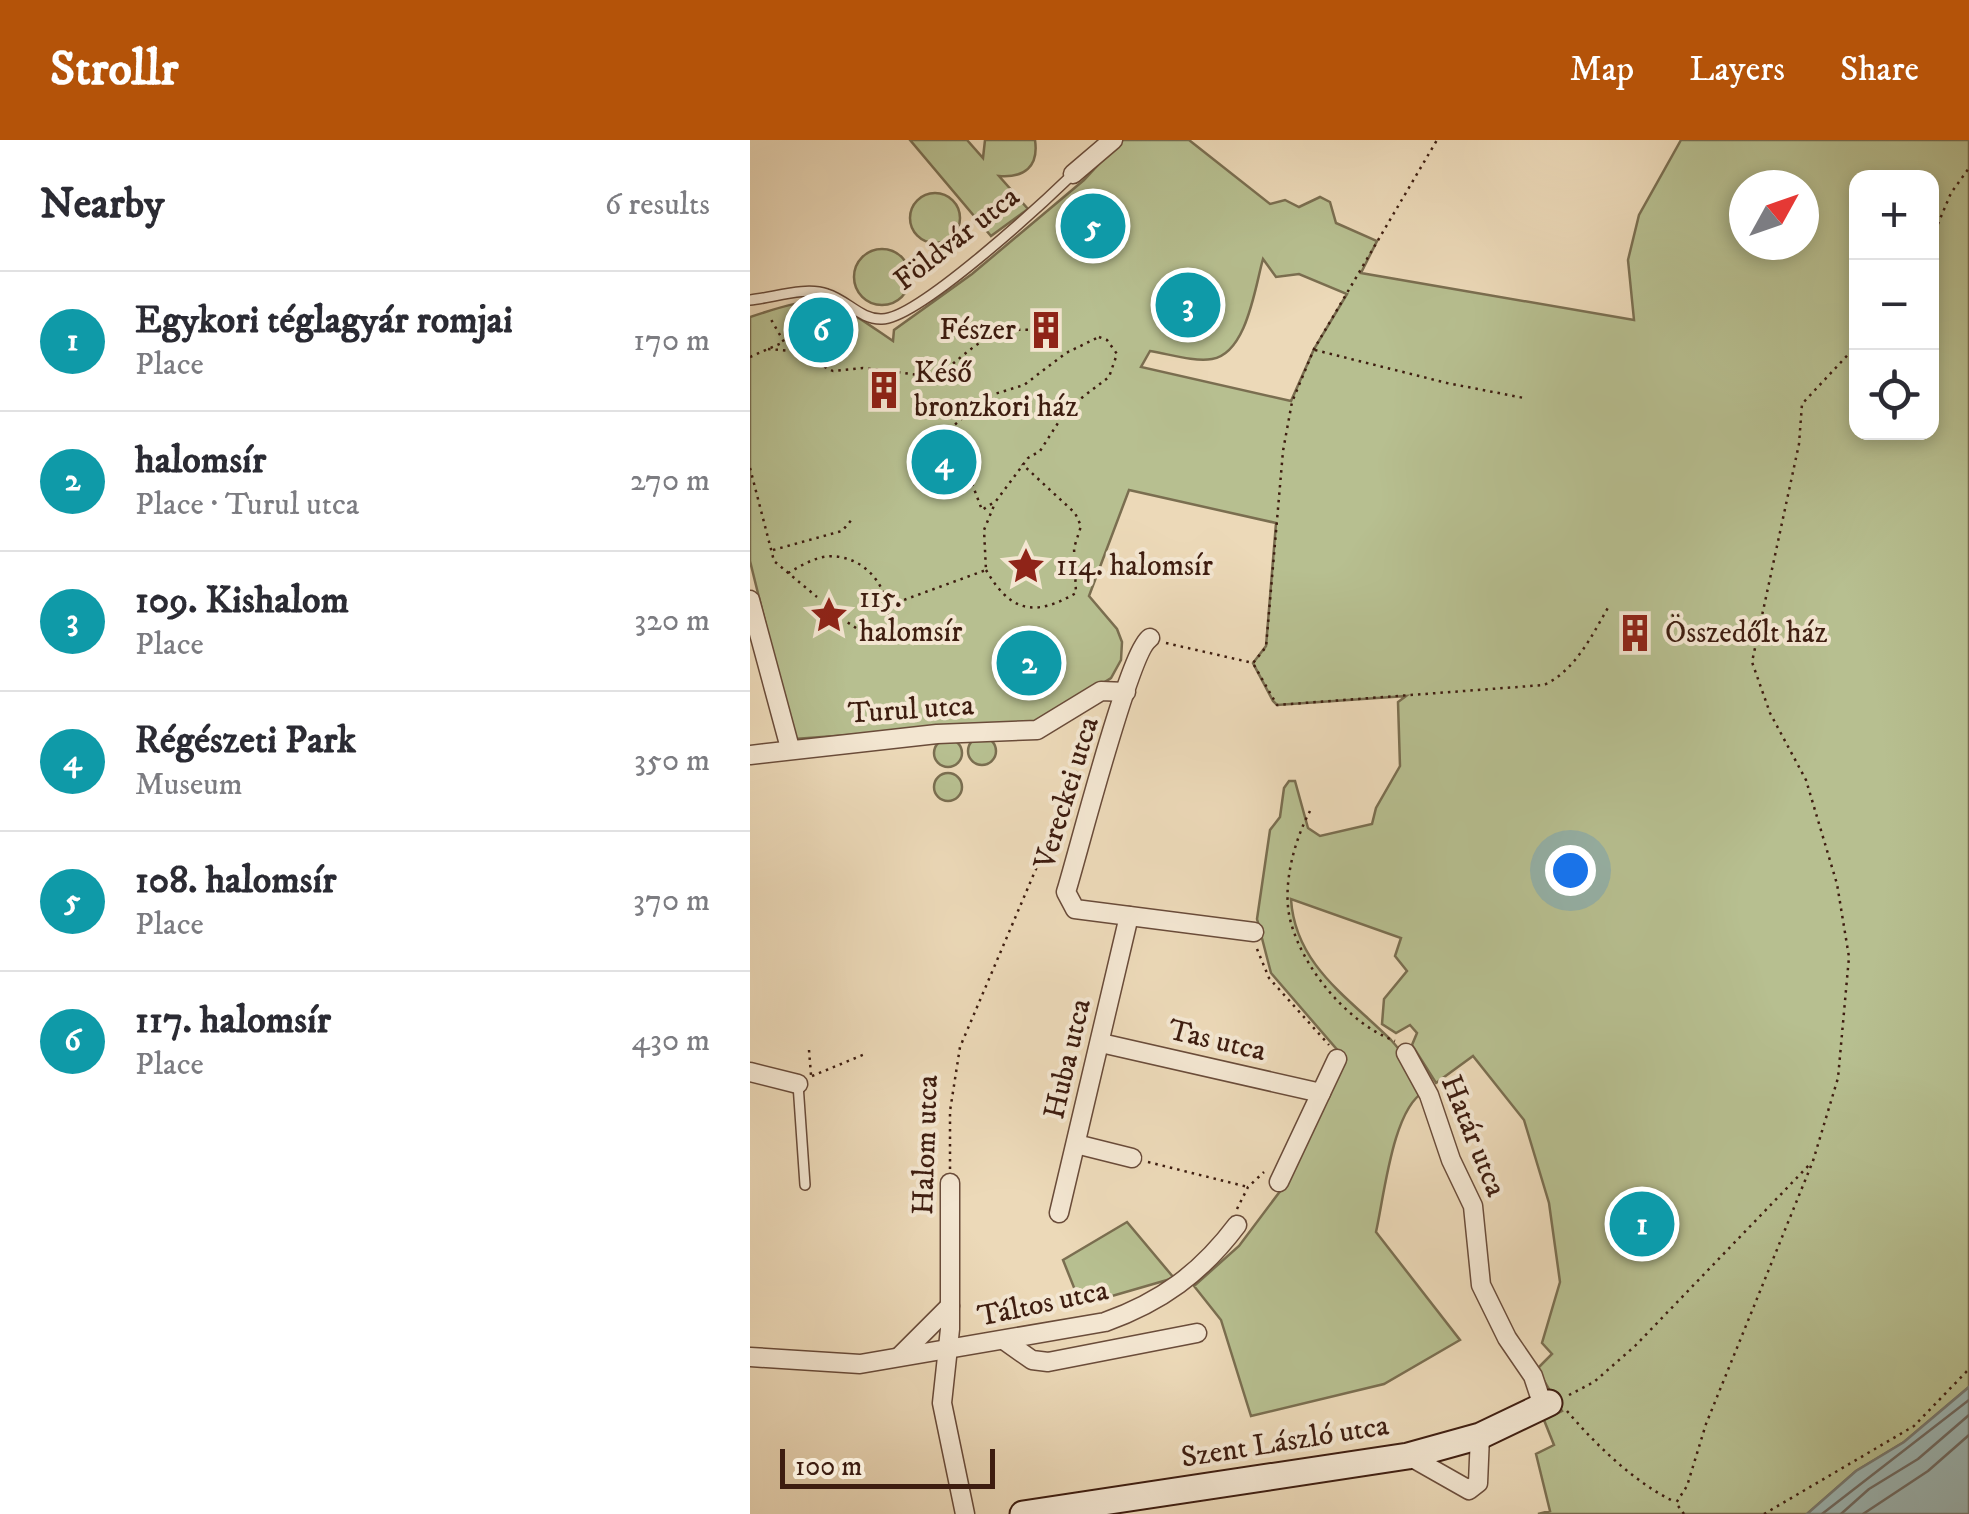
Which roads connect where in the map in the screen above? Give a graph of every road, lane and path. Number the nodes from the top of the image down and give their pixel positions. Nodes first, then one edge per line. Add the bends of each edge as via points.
1 (1113, 140) edge
2 (1437, 140) edge
3 (1969, 168) edge
4 (1073, 174) joint
5 (1939, 221) edge
6 (750, 300) edge
7 (769, 316) dead end
8 (1031, 330) dead end
9 (768, 349) junction
10 (1314, 350) junction
11 (1852, 350) edge
12 (750, 356) edge
13 (1524, 398) dead end
14 (1022, 464) junction
15 (750, 468) edge
16 (996, 501) junction
17 (854, 517) dead end
18 (771, 551) junction
19 (986, 570) junction
20 (788, 572) junction
21 (817, 597) dead end
22 (750, 600) edge
23 (888, 606) junction
24 (1608, 606) dead end
25 (847, 622) dead end
26 (1150, 638) joint
27 (1253, 663) junction
28 (1126, 692) junction
29 (1094, 734) dead end
30 (790, 748) junction
31 (750, 755) edge
32 (1310, 811) dead end
33 (1128, 916) junction
34 (1254, 932) joint
35 (1101, 1043) junction
36 (809, 1050) dead end
37 (865, 1054) dead end
38 (1406, 1054) joint
39 (1337, 1059) joint
40 (750, 1072) edge
41 (798, 1084) joint
42 (1321, 1093) junction
43 (1076, 1144) junction
44 (1132, 1158) joint
45 (1813, 1161) junction
46 (950, 1182) joint
47 (1279, 1182) dead end
48 (805, 1185) dead end
49 (1248, 1187) dead end
50 (1059, 1213) dead end
51 (1236, 1225) dead end
52 (950, 1306) junction
53 (1197, 1333) dead end
54 (1004, 1341) junction
55 (947, 1351) junction
56 (750, 1356) edge
57 (896, 1358) junction
58 (1969, 1370) edge
59 (1546, 1404) joint
60 (1480, 1436) junction
61 (1408, 1456) junction
62 (1676, 1503) junction
63 (965, 1514) edge
64 (1023, 1514) edge
65 (1684, 1514) edge
66 (1764, 1514) edge

1 - 4 street
2 - 10 path
3 - 5 path
4 - 6 lane, Földvár utca via 952,278 890,319 866,316 820,292
7 - 9 path via 784,342
8 - 9 path via 1008,328 982,338 936,377 833,371 792,351
9 - 12 path
10 - 13 path
10 - 27 path via 1292,402 1282,451 1266,646
11 - 45 path via 1802,404 1800,444 1752,662 1806,780 1838,884 1849,957 1838,1078
14 - 16 path
14 - 16 path via 1040,452 1067,409 1110,377 1117,354 1107,340 1089,340 1024,385 988,396 951,428 978,506
14 - 19 path via 1081,526 1074,548 1076,593 1019,608 1000,595
15 - 18 path
16 - 19 path via 984,530
17 - 18 path via 842,531
18 - 20 path
19 - 23 path
20 - 21 path
20 - 23 path via 840,556 873,575
22 - 30 street
23 - 25 path via 887,629 877,638
24 - 27 path via 1584,648 1544,684 1277,705
26 - 27 path
26 - 28 street, Vereckei utca via 1140,647
28 - 30 street, Turul utca via 1101,691 1037,730
28 - 33 street, Vereckei utca via 1066,892 1075,909
29 - 46 path, Halom utca via 960,1047 950,1110
30 - 31 street, Turul utca
32 - 38 path via 1297,836 1291,924 1319,978
33 - 34 street, Vereckei utca
33 - 35 street, Huba utca
34 - 39 path via 1269,978
35 - 42 street, Tas utca
35 - 43 street, Huba utca
36 - 37 path via 811,1077
38 - 59 street, Határ utca via 1473,1206 1481,1284
39 - 42 street
40 - 41 street
41 - 48 lane
42 - 47 street
43 - 44 street
43 - 50 street, Huba utca
44 - 49 path
45 - 62 path
45 - 62 path via 1634,1346 1594,1382 1558,1400 1585,1433 1656,1494
46 - 52 street, Halom utca
51 - 54 street, Táltos utca via 1200,1269 1140,1310
52 - 55 street, Halom utca
52 - 57 street
53 - 54 street via 1048,1362 1032,1360
54 - 55 street, Táltos utca
55 - 57 street, Táltos utca
55 - 63 street, Halom utca via 944,1429
56 - 57 street, Táltos utca via 860,1364
58 - 66 path via 1914,1426
59 - 60 street, Szent László utca
60 - 61 street, Szent László utca
60 - 61 street via 1478,1483 1469,1490
61 - 64 street, Szent László utca
62 - 65 path

